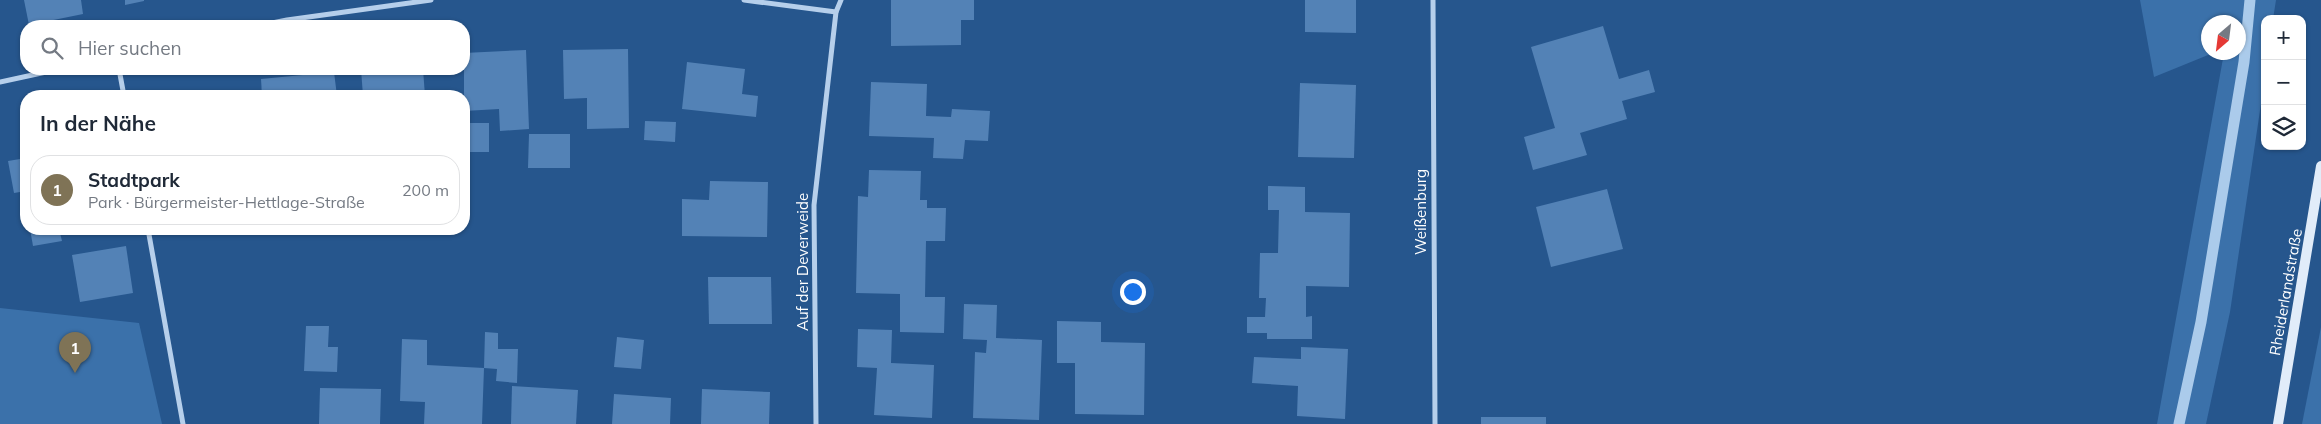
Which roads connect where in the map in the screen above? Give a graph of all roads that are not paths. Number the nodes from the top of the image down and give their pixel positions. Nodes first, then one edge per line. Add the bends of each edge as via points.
1 (431, 0) edge
2 (744, 0) edge
3 (841, 0) edge
4 (1432, 0) edge
5 (836, 12) junction
6 (286, 20) edge
7 (32, 75) edge
8 (120, 75) edge
9 (0, 82) edge
10 (123, 90) edge
11 (2321, 166) edge
12 (149, 235) edge
13 (183, 424) edge
14 (816, 424) edge
15 (1435, 424) edge
16 (2278, 424) edge

1 - 6 street
2 - 5 street
3 - 5 street, Auf der Deverweide
4 - 15 street, Weißenburg
5 - 14 street, Auf der Deverweide via 814,205
7 - 9 street
8 - 10 street
11 - 16 main road, Rheiderlandstraße
12 - 13 street

